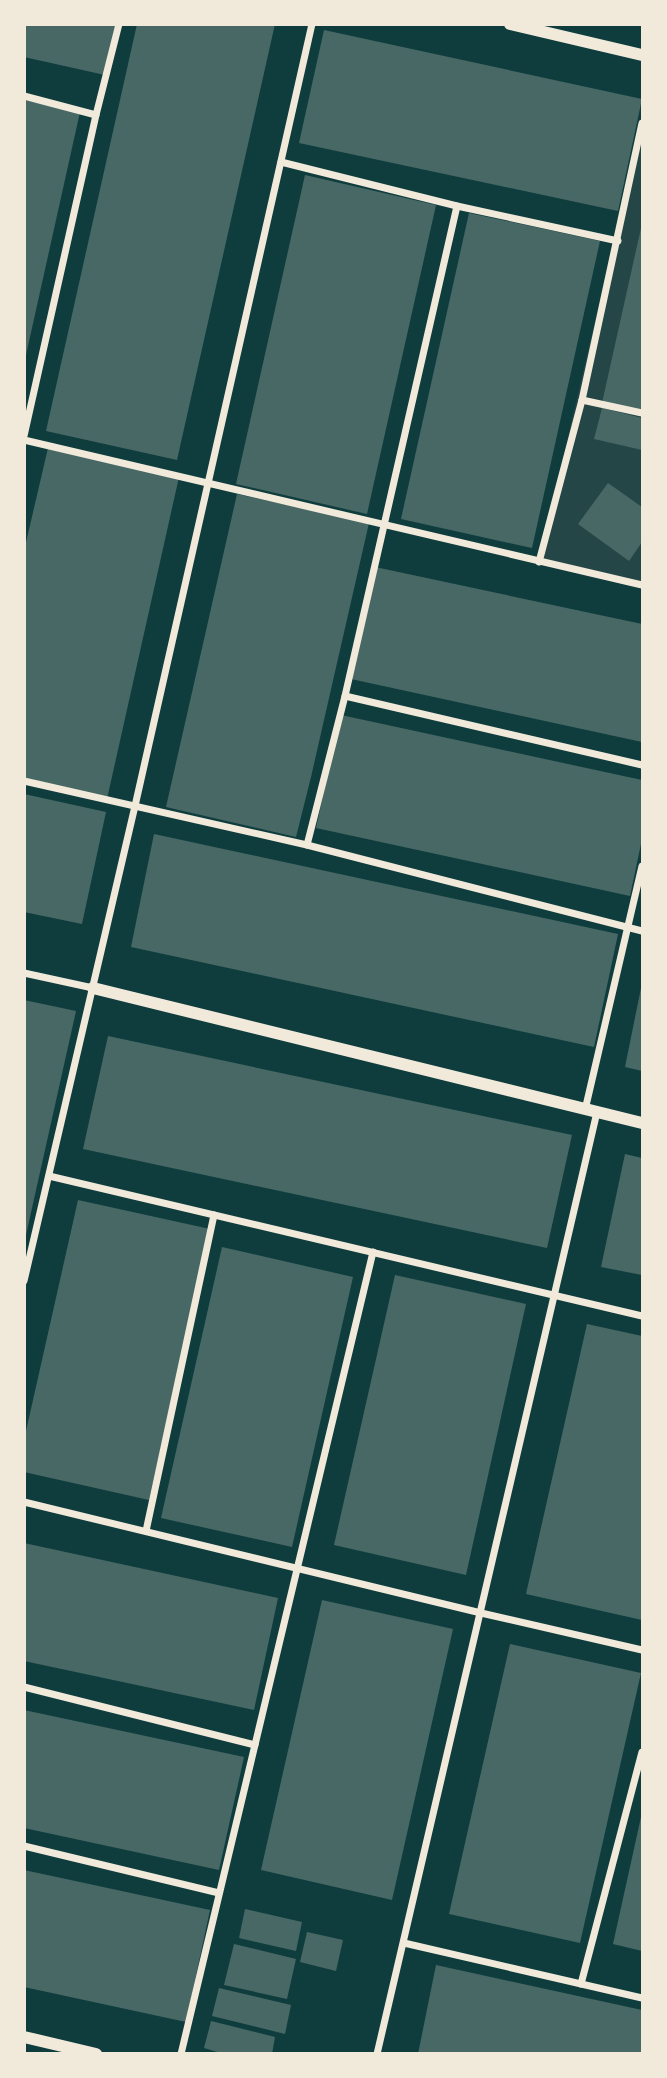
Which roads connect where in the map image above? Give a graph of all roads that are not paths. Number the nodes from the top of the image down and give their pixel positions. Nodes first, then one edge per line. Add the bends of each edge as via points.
1 (119, 24) edge
2 (312, 24) edge
3 (510, 24) edge
4 (642, 55) edge
5 (24, 96) edge
6 (96, 115) junction
7 (642, 123) edge
8 (281, 162) junction
9 (457, 206) junction
10 (618, 241) junction
11 (582, 400) junction
12 (642, 413) edge
13 (24, 438) edge
14 (208, 484) junction
15 (383, 524) junction
16 (539, 562) junction
17 (642, 585) edge
18 (345, 696) junction
19 (642, 765) edge
20 (24, 781) edge
21 (135, 806) junction
22 (307, 845) junction
23 (642, 866) edge
24 (628, 928) junction
25 (642, 931) edge
26 (24, 973) edge
27 (93, 989) junction
28 (591, 1111) junction
29 (642, 1123) edge
30 (49, 1176) junction
31 (214, 1215) junction
32 (373, 1252) junction
33 (24, 1282) edge
34 (552, 1295) junction
35 (642, 1316) edge
36 (24, 1502) edge
37 (146, 1531) junction
38 (298, 1568) junction
39 (481, 1613) junction
40 (642, 1650) edge
41 (24, 1687) edge
42 (256, 1745) junction
43 (642, 1752) edge
44 (24, 1846) edge
45 (219, 1893) junction
46 (404, 1943) junction
47 (581, 1984) junction
48 (642, 1998) edge
49 (24, 2037) edge
50 (96, 2053) edge
51 (181, 2053) edge
52 (377, 2053) edge

1 - 6 street
2 - 8 street
3 - 4 street
5 - 6 street
6 - 13 street
7 - 10 street
8 - 9 street
8 - 14 street
9 - 10 street
9 - 15 street
10 - 11 street
11 - 12 street
11 - 16 street
13 - 14 street
14 - 15 street
14 - 21 street
15 - 16 street
15 - 18 street
16 - 17 street
18 - 19 street
18 - 22 street
20 - 21 street
21 - 22 street
21 - 27 street
22 - 24 street
23 - 24 street
24 - 25 street
24 - 28 street
26 - 27 street
27 - 28 street
27 - 30 street
28 - 29 street
28 - 34 street
30 - 31 street
30 - 33 street
31 - 32 street
31 - 37 street
32 - 34 street
32 - 38 street
34 - 35 street
34 - 39 street
36 - 37 street
37 - 38 street
38 - 39 street
38 - 42 street
39 - 40 street
39 - 46 street
41 - 42 street
42 - 45 street
43 - 47 street
44 - 45 street
45 - 51 street
46 - 47 street
46 - 52 street
47 - 48 street
49 - 50 street

